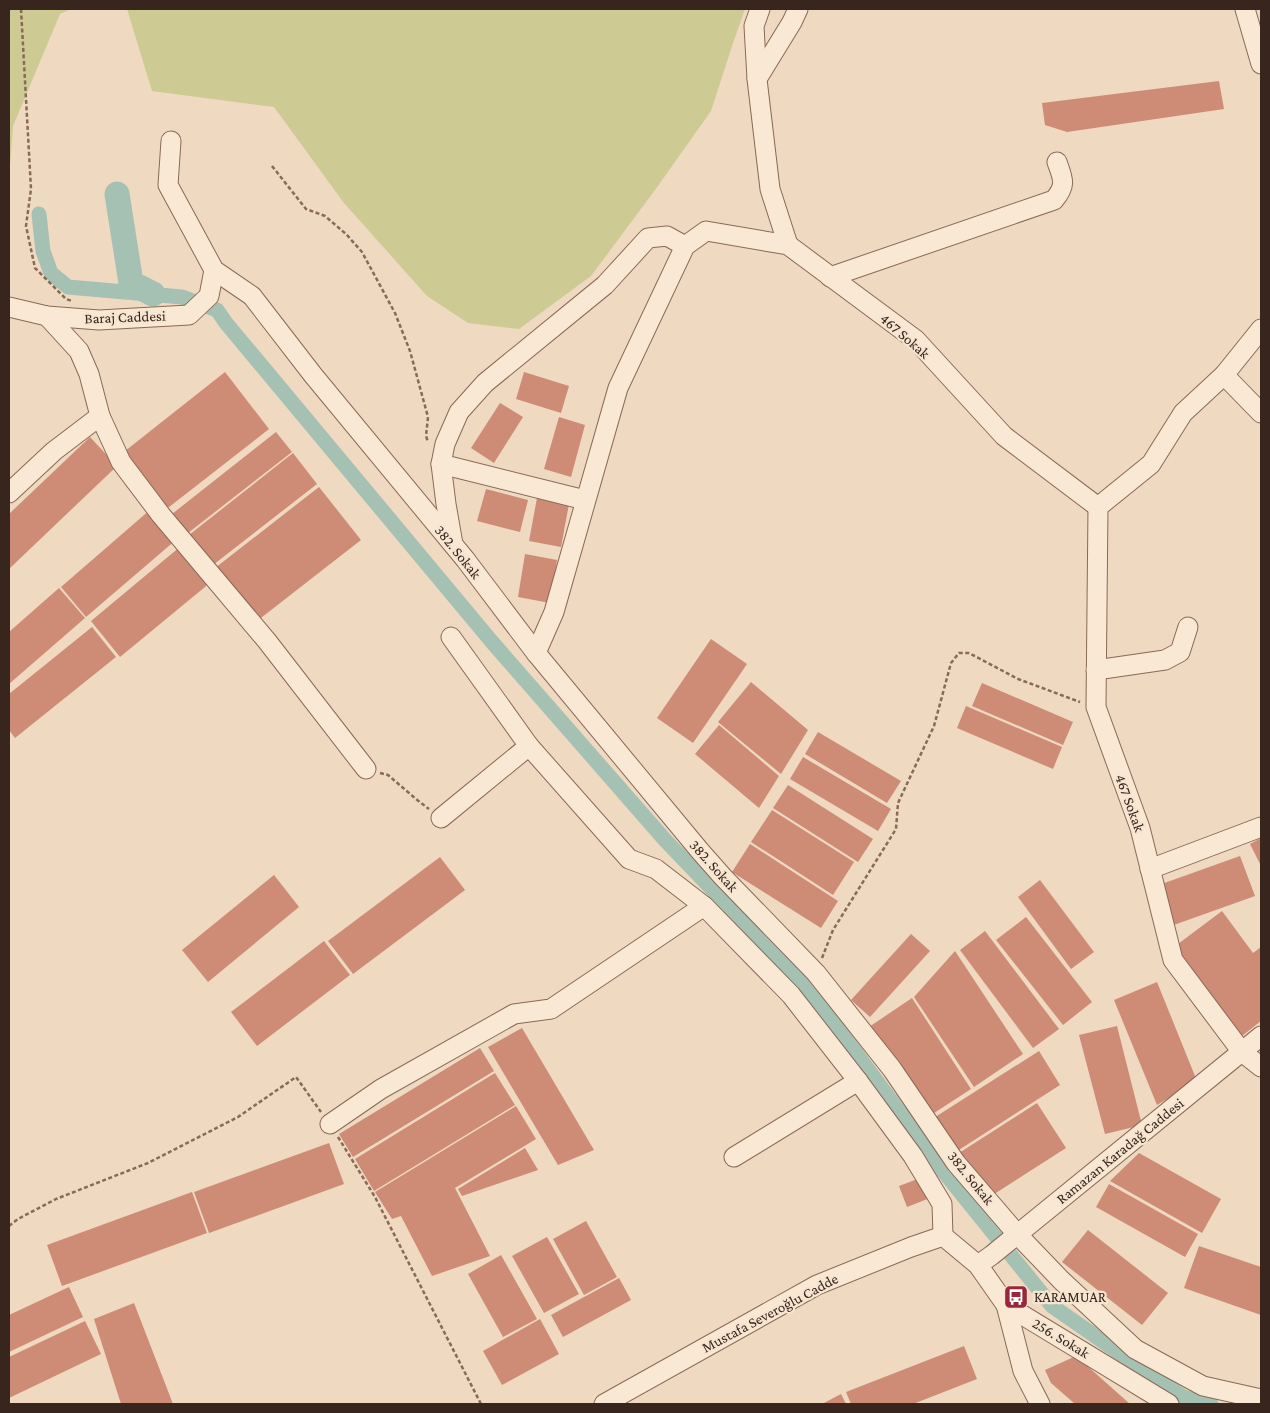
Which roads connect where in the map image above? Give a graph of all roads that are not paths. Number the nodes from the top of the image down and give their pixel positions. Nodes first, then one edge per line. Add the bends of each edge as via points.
1 (760, 9) edge
2 (798, 9) edge
3 (1245, 9) edge
4 (1261, 64) edge
5 (756, 79) junction
6 (171, 140) dead end
7 (1057, 162) dead end
8 (788, 245) junction
9 (685, 246) junction
10 (214, 270) junction
11 (830, 277) junction
12 (9, 307) edge
13 (47, 316) junction
14 (1261, 329) edge
15 (1224, 375) junction
16 (1261, 413) edge
17 (100, 416) junction
18 (441, 464) junction
19 (9, 493) edge
20 (586, 500) junction
21 (1098, 507) junction
22 (453, 545) junction
23 (1188, 627) dead end
24 (451, 638) dead end
25 (536, 654) junction
26 (1096, 670) junction
27 (529, 746) junction
28 (366, 769) road end
29 (440, 818) road end
30 (1261, 827) edge
31 (1150, 870) junction
32 (704, 906) junction
33 (1261, 1036) edge
34 (1242, 1052) junction
35 (1261, 1067) edge
36 (858, 1081) junction
37 (330, 1124) road end
38 (734, 1157) dead end
39 (1017, 1234) junction
40 (943, 1236) junction
41 (985, 1260) junction
42 (1006, 1305) junction
43 (1261, 1399) edge
44 (604, 1404) edge
45 (1040, 1404) edge
46 (1170, 1404) edge

1 - 5 street via 754,26
2 - 5 street
3 - 4 street
5 - 8 street via 770,189
6 - 10 street via 168,185
7 - 11 street via 1063,178 1062,192 1054,200
8 - 9 street, 467 Sokak via 706,231
8 - 11 street, 467 Sokak
9 - 18 street via 667,236 648,238 605,285 485,383 459,412 445,444
9 - 20 street via 618,388
10 - 13 street, Baraj Caddesi via 209,296 189,314 99,320
10 - 22 street, 382. Sokak via 252,296
11 - 21 street, 467 Sokak via 916,340 1004,436
12 - 13 street, Baraj Caddesi
13 - 17 street via 79,351
14 - 15 street
15 - 16 street
15 - 21 street via 1183,413 1151,464
17 - 19 street via 54,451
17 - 28 street via 121,462 267,640
18 - 20 street
18 - 22 street
20 - 25 street via 554,612
21 - 26 street, 467 Sokak
22 - 25 street, 382. Sokak
23 - 26 street via 1180,652 1165,660
24 - 27 street
25 - 39 street, 382. Sokak via 723,877 816,972 892,1069 956,1163
26 - 31 street, 467 Sokak via 1096,707 1140,828
27 - 29 street
27 - 32 street via 629,859 656,869
30 - 31 street
31 - 34 street, 467 Sokak via 1173,960
32 - 36 street via 791,995
32 - 37 street via 551,1009 514,1014 381,1089
33 - 34 street, Ramazan Karadağ Caddesi
34 - 35 street, 467 Sokak
34 - 39 street, Ramazan Karadağ Caddesi
36 - 38 street
36 - 40 street via 914,1156 942,1204
39 - 41 street, Ramazan Karadağ Caddesi
39 - 43 street, 382. Sokak via 1135,1349 1203,1386
40 - 41 street, 256. Sokak
40 - 44 street, Mustafa Severoğlu Cadde via 817,1285
41 - 42 street, 256. Sokak
42 - 45 street via 1023,1371
42 - 46 street, 256. Sokak

